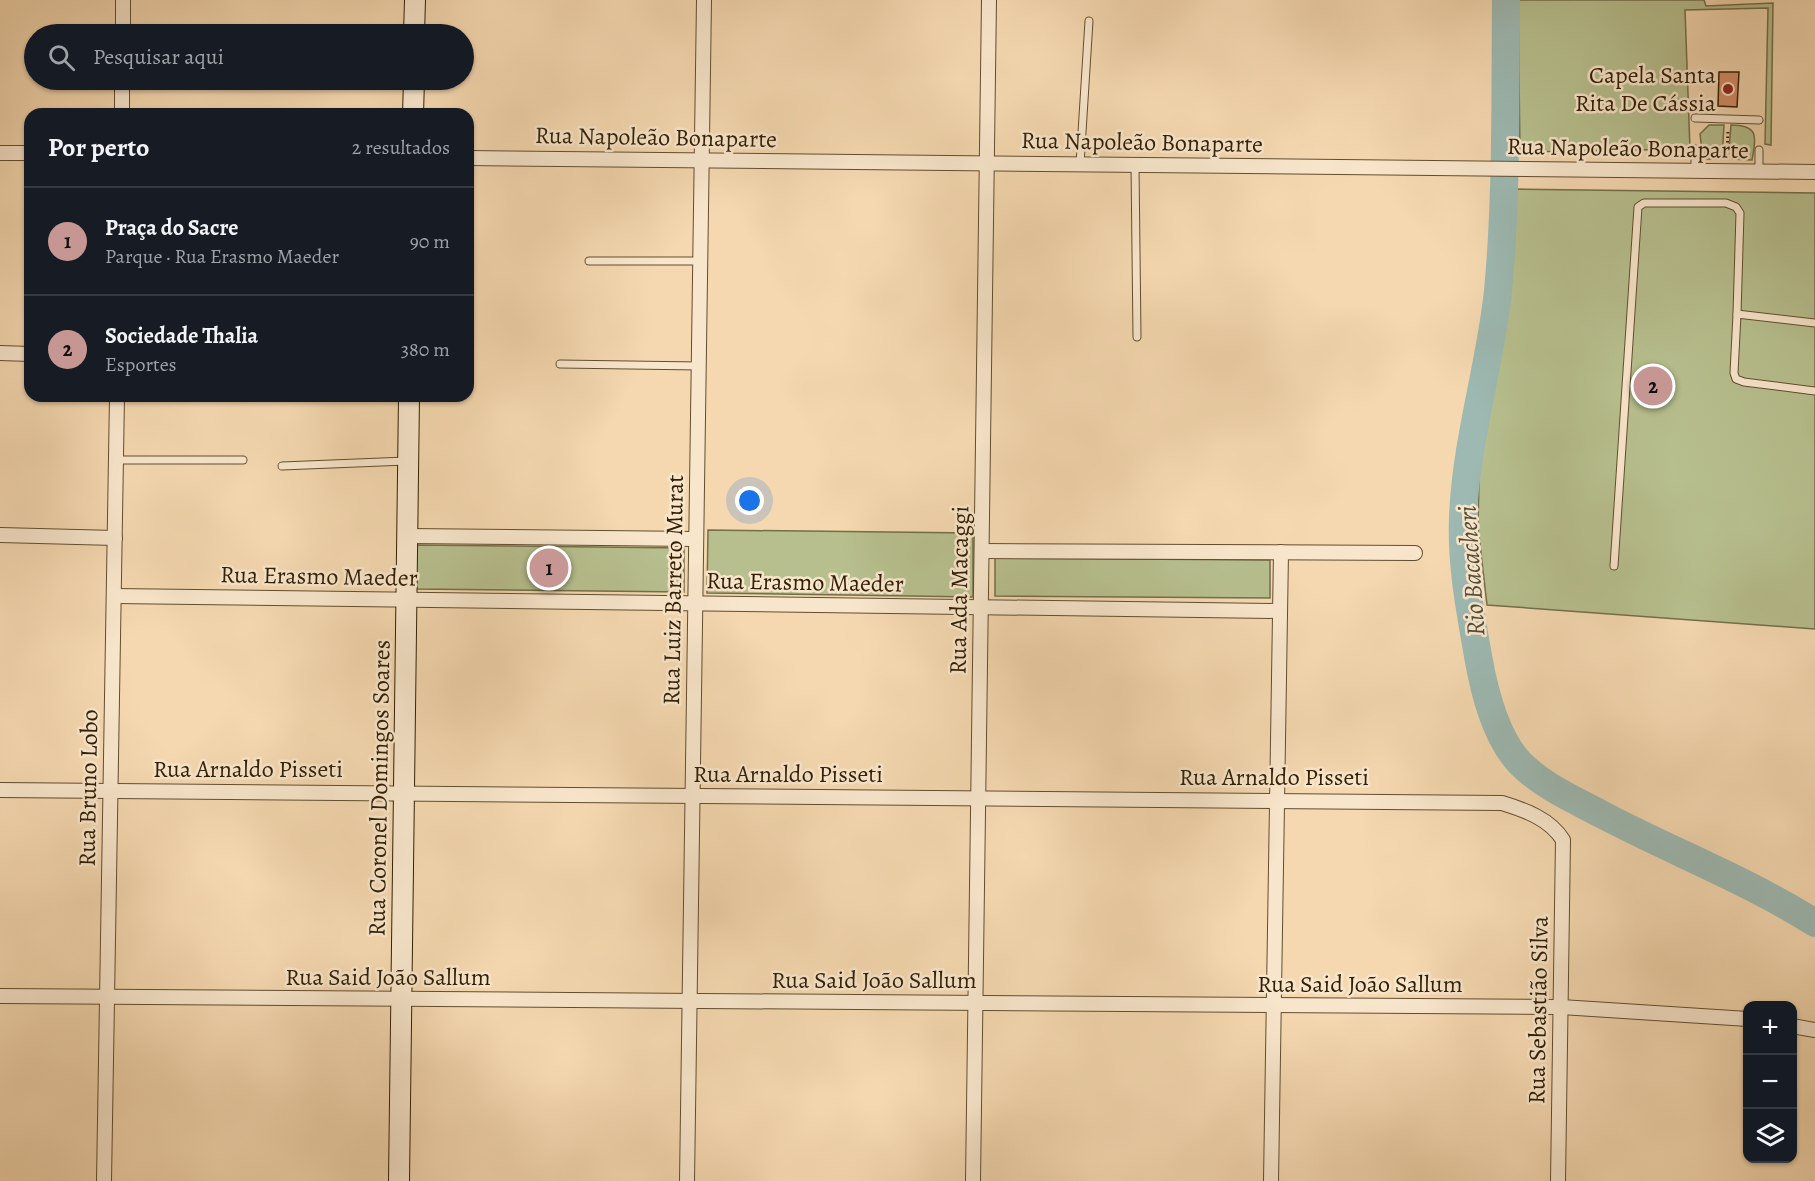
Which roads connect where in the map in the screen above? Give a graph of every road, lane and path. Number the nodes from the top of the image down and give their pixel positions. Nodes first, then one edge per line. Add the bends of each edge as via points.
1 (123, 0) edge
2 (415, 0) edge
3 (704, 0) edge
4 (989, 0) edge
5 (1089, 21) dead end
6 (123, 24) edge
7 (414, 24) edge
8 (122, 90) edge
9 (414, 90) edge
10 (122, 108) edge
11 (413, 108) edge
12 (1695, 118) dead end
13 (1728, 119) junction
14 (1759, 120) dead end
15 (1695, 149) dead end
16 (1759, 150) dead end
17 (0, 153) edge
18 (24, 153) edge
19 (474, 158) edge
20 (702, 160) junction
21 (987, 163) junction
22 (1080, 164) junction
23 (1135, 165) junction
24 (1695, 171) junction
25 (1727, 171) junction
26 (1759, 172) junction
27 (1815, 172) edge
28 (589, 261) dead end
29 (700, 261) junction
30 (1737, 314) junction
31 (1815, 323) edge
32 (1137, 337) dead end
33 (0, 353) edge
34 (24, 354) edge
35 (560, 364) dead end
36 (699, 366) junction
37 (1815, 391) edge
38 (117, 402) edge
39 (410, 402) edge
40 (116, 460) junction
41 (243, 460) dead end
42 (409, 461) junction
43 (282, 466) dead end
44 (0, 535) edge
45 (408, 536) junction
46 (115, 538) junction
47 (696, 539) junction
48 (982, 551) junction
49 (1281, 552) junction
50 (1415, 553) dead end
51 (1614, 566) dead end
52 (114, 596) junction
53 (407, 600) junction
54 (695, 603) junction
55 (981, 607) junction
56 (1280, 610) junction
57 (0, 790) edge
58 (111, 791) junction
59 (404, 793) junction
60 (693, 795) junction
61 (978, 797) junction
62 (1277, 800) junction
63 (1563, 840) joint
64 (0, 996) edge
65 (107, 997) junction
66 (401, 999) junction
67 (689, 1001) junction
68 (976, 1003) junction
69 (1274, 1006) junction
70 (1561, 1008) junction
71 (1743, 1019) edge
72 (1797, 1027) edge
73 (1815, 1030) edge
74 (104, 1181) edge
75 (399, 1181) edge
76 (687, 1181) edge
77 (973, 1181) edge
78 (1271, 1181) edge
79 (1558, 1181) edge

1 - 6 street
2 - 7 street
3 - 20 street, Rua Luiz Barreto Murat
4 - 21 street, Rua Ada Macaggi
5 - 22 lane
8 - 10 street
9 - 11 street
12 - 13 lane
13 - 14 lane
13 - 25 path
15 - 24 lane
16 - 26 lane
17 - 18 street
19 - 20 street, Rua Napoleão Bonaparte
20 - 21 street, Rua Napoleão Bonaparte
20 - 29 street, Rua Luiz Barreto Murat
21 - 22 street, Rua Napoleão Bonaparte
21 - 48 street, Rua Ada Macaggi
22 - 23 street, Rua Napoleão Bonaparte
23 - 24 street, Rua Napoleão Bonaparte
23 - 32 lane
24 - 25 street, Rua Napoleão Bonaparte
25 - 26 street, Rua Napoleão Bonaparte
26 - 27 street, Rua Napoleão Bonaparte
28 - 29 lane
29 - 36 street, Rua Luiz Barreto Murat
30 - 31 lane
30 - 37 lane via 1736,379
30 - 51 lane via 1740,213 1736,207 1726,203 1644,203 1638,207
33 - 34 street
35 - 36 lane
36 - 47 street, Rua Luiz Barreto Murat
38 - 40 street, Rua Bruno Lobo
39 - 42 street, Rua Coronel Domingos Soares
40 - 41 lane
40 - 46 street, Rua Bruno Lobo
42 - 43 lane
42 - 45 street, Rua Coronel Domingos Soares
44 - 46 street
45 - 47 street
45 - 53 street, Rua Coronel Domingos Soares
46 - 52 street, Rua Bruno Lobo
47 - 54 street, Rua Luiz Barreto Murat
48 - 49 street
48 - 55 street, Rua Ada Macaggi
49 - 50 street
49 - 56 street
52 - 53 street, Rua Erasmo Maeder
52 - 58 street, Rua Bruno Lobo
53 - 54 street, Rua Erasmo Maeder
53 - 59 street, Rua Coronel Domingos Soares
54 - 55 street, Rua Erasmo Maeder
54 - 60 street, Rua Luiz Barreto Murat
55 - 56 street, Rua Erasmo Maeder
55 - 61 street, Rua Ada Macaggi
56 - 62 street
57 - 58 street, Rua Arnaldo Pisseti
58 - 59 street, Rua Arnaldo Pisseti
58 - 65 street, Rua Bruno Lobo
59 - 60 street, Rua Arnaldo Pisseti
59 - 66 street, Rua Coronel Domingos Soares
60 - 61 street, Rua Arnaldo Pisseti
60 - 67 street, Rua Luiz Barreto Murat
61 - 62 street, Rua Arnaldo Pisseti
61 - 68 street, Rua Ada Macaggi
62 - 63 street, Rua Arnaldo Pisseti via 1489,801 1532,815 1557,831
62 - 69 street
63 - 70 street, Rua Sebastião Silva
64 - 65 street, Rua Said João Sallum
65 - 66 street, Rua Said João Sallum
65 - 74 street, Rua Bruno Lobo
66 - 67 street, Rua Said João Sallum
66 - 75 street, Rua Coronel Domingos Soares
67 - 68 street, Rua Said João Sallum
67 - 76 street, Rua Luiz Barreto Murat
68 - 69 street, Rua Said João Sallum
68 - 77 street, Rua Ada Macaggi
69 - 70 street, Rua Said João Sallum
69 - 78 street
70 - 71 street, Rua Said João Sallum
70 - 79 street, Rua Sebastião Silva
72 - 73 street

